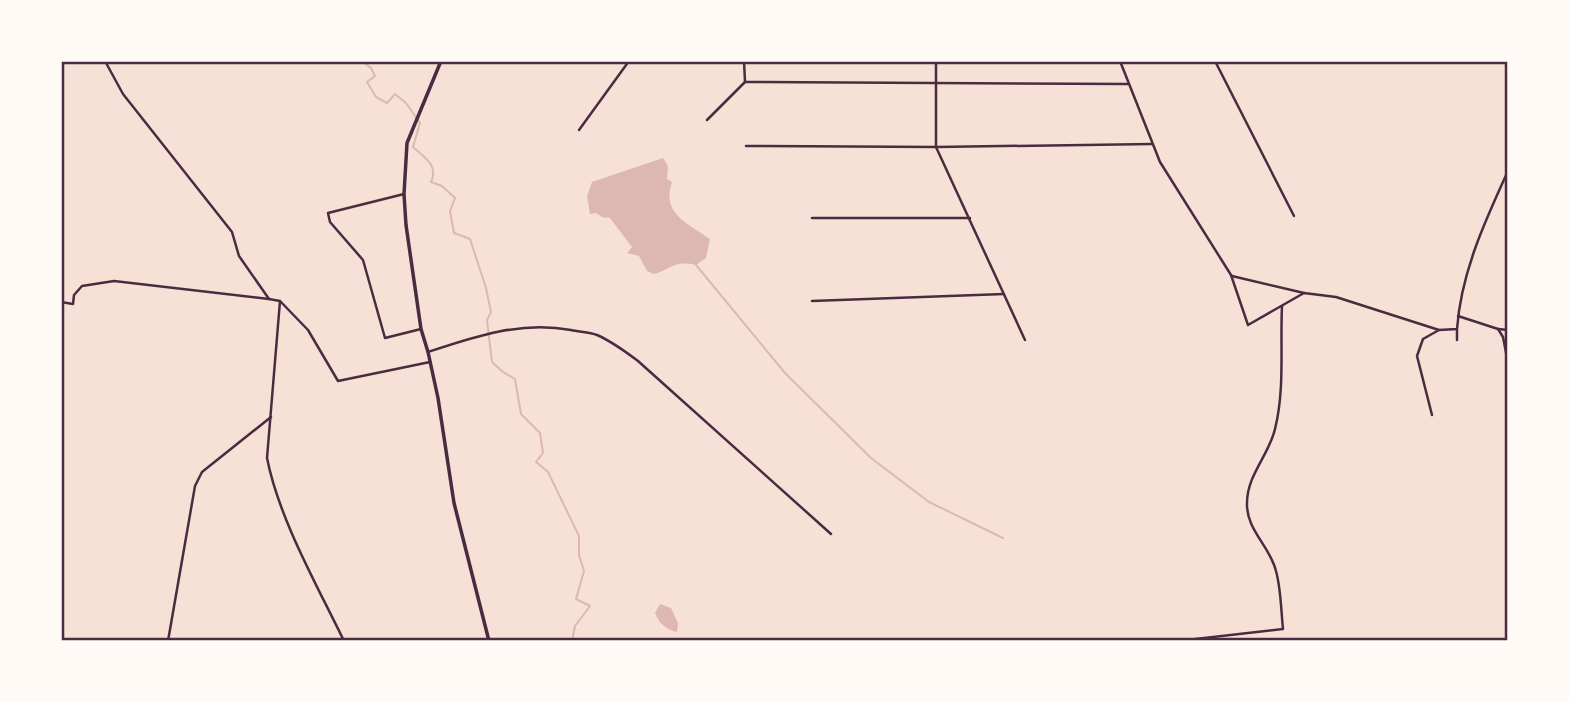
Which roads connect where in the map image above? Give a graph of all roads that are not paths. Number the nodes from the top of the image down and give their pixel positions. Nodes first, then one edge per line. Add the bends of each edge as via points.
1 (105, 61) edge
2 (441, 61) edge
3 (629, 61) edge
4 (744, 61) edge
5 (936, 61) edge
6 (1120, 61) edge
7 (1215, 61) edge
8 (745, 82) junction
9 (936, 82) junction
10 (1128, 84) junction
11 (707, 120) dead end
12 (579, 130) dead end
13 (1152, 144) junction
14 (746, 146) dead end
15 (936, 147) junction
16 (1508, 171) edge
17 (404, 194) junction
18 (1294, 216) dead end
19 (812, 218) dead end
20 (970, 218) junction
21 (1231, 275) junction
22 (1304, 293) junction
23 (1004, 294) junction
24 (269, 299) junction
25 (280, 301) junction
26 (812, 301) dead end
27 (61, 302) edge
28 (1282, 306) junction
29 (1458, 316) junction
30 (421, 329) junction
31 (1457, 329) junction
32 (1498, 329) junction
33 (1438, 330) junction
34 (1508, 330) edge
35 (1025, 340) dead end
36 (1457, 340) dead end
37 (428, 352) junction
38 (430, 362) junction
39 (1508, 363) edge
40 (1432, 415) dead end
41 (271, 417) junction
42 (831, 534) dead end
43 (168, 641) edge
44 (344, 641) edge
45 (489, 641) edge
46 (1178, 641) edge

1 - 24 street via 123,94 232,232 239,256
2 - 17 street via 406,151
3 - 12 street
4 - 8 street
5 - 9 street
6 - 10 street
7 - 18 street
8 - 9 street
8 - 11 street
9 - 10 street
9 - 15 street
10 - 13 street
13 - 15 street
13 - 21 street
14 - 15 street
15 - 20 street
16 - 29 street via 1481,230
17 - 30 street
17 - 30 street via 328,213 330,222 363,260 385,338
19 - 20 street
20 - 23 street
21 - 22 street
21 - 28 street via 1248,325
22 - 28 street
22 - 33 street via 1336,297
23 - 26 street
23 - 35 street
24 - 25 street
24 - 27 street via 114,281 82,286 73,304
25 - 38 street via 308,330 338,382
25 - 41 street
28 - 46 street via 1281,396 1275,430 1252,477 1246,505 1255,533 1276,568 1283,629
29 - 31 street
29 - 32 street
30 - 37 street
31 - 33 street
31 - 36 street
32 - 34 street
32 - 39 street
33 - 40 street via 1423,339 1417,356
37 - 38 street
37 - 42 street via 509,328 556,327 596,335 638,361
38 - 45 street via 454,503
41 - 43 street via 202,472 194,486
41 - 44 street via 270,473

